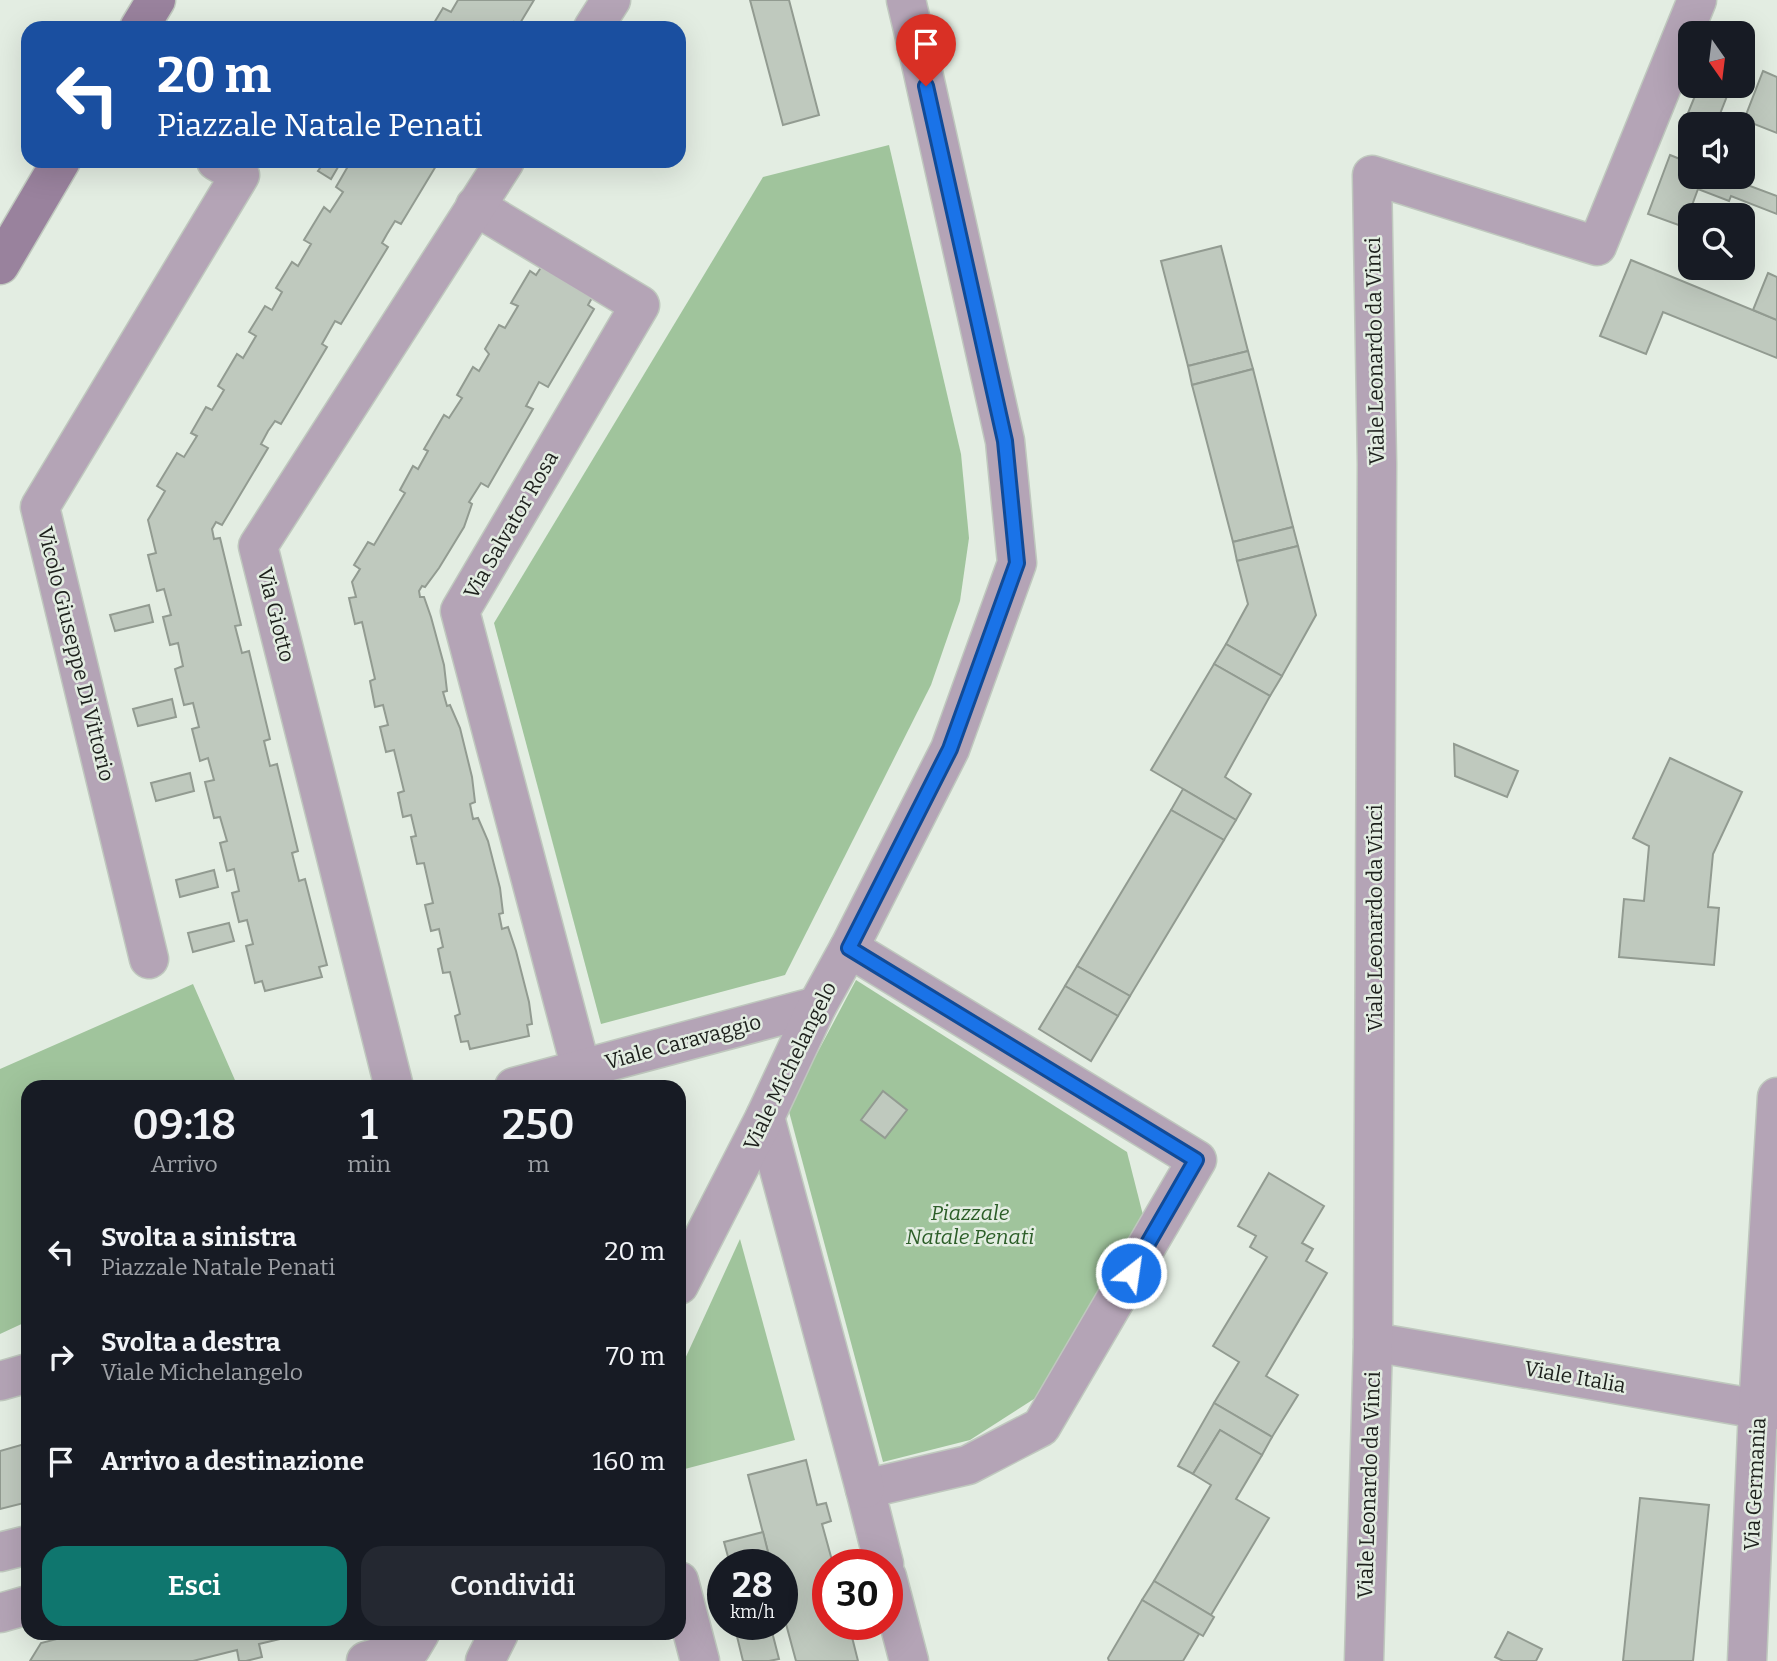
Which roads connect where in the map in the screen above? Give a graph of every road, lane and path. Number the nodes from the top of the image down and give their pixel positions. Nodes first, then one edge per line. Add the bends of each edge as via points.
1 (156, 0) edge
2 (611, 0) edge
3 (906, 0) edge
4 (1697, 0) edge
5 (143, 21) edge
6 (598, 21) edge
7 (57, 168) edge
8 (228, 168) edge
9 (500, 168) edge
10 (475, 206) junction
11 (0, 265) edge
12 (849, 948) junction
13 (149, 959) dead end
14 (817, 1006) junction
15 (392, 1080) edge
16 (548, 1080) edge
17 (1777, 1097) edge
18 (765, 1117) junction
19 (686, 1271) edge
20 (1373, 1342) junction
21 (21, 1375) edge
22 (0, 1381) edge
23 (1768, 1409) edge
24 (865, 1489) junction
25 (21, 1547) edge
26 (880, 1549) edge
27 (0, 1552) edge
28 (21, 1607) edge
29 (686, 1608) edge
30 (0, 1613) edge
31 (903, 1638) edge
32 (416, 1640) edge
33 (496, 1640) edge
34 (366, 1661) edge
35 (485, 1661) edge
36 (700, 1661) edge
37 (909, 1661) edge
38 (1364, 1661) edge
39 (1747, 1661) edge

1 - 5 main road
2 - 6 street
3 - 12 street, Viale Michelangelo via 1005,441 1017,563 950,749
4 - 20 street, Viale Leonardo da Vinci via 1597,246 1372,175 1377,464
7 - 11 main road
8 - 13 street, Vicolo Giuseppe Di Vittorio via 240,175 40,507
9 - 10 street, Via Giotto
10 - 15 street, Via Giotto via 258,546
10 - 16 street, Via Salvator Rosa via 640,305 460,611
12 - 14 street, Viale Michelangelo
12 - 24 street via 1196,1160 1041,1427 968,1465
14 - 16 street, Viale Caravaggio
14 - 18 street, Viale Michelangelo
17 - 23 street, Via Germania
18 - 19 street, Viale Michelangelo
18 - 24 street
20 - 23 street, Viale Italia
20 - 38 street, Viale Leonardo da Vinci
21 - 22 street
23 - 39 street, Via Germania
24 - 26 street
25 - 27 street
28 - 30 street
29 - 36 street
31 - 37 street
32 - 34 street via 411,1648
33 - 35 street

